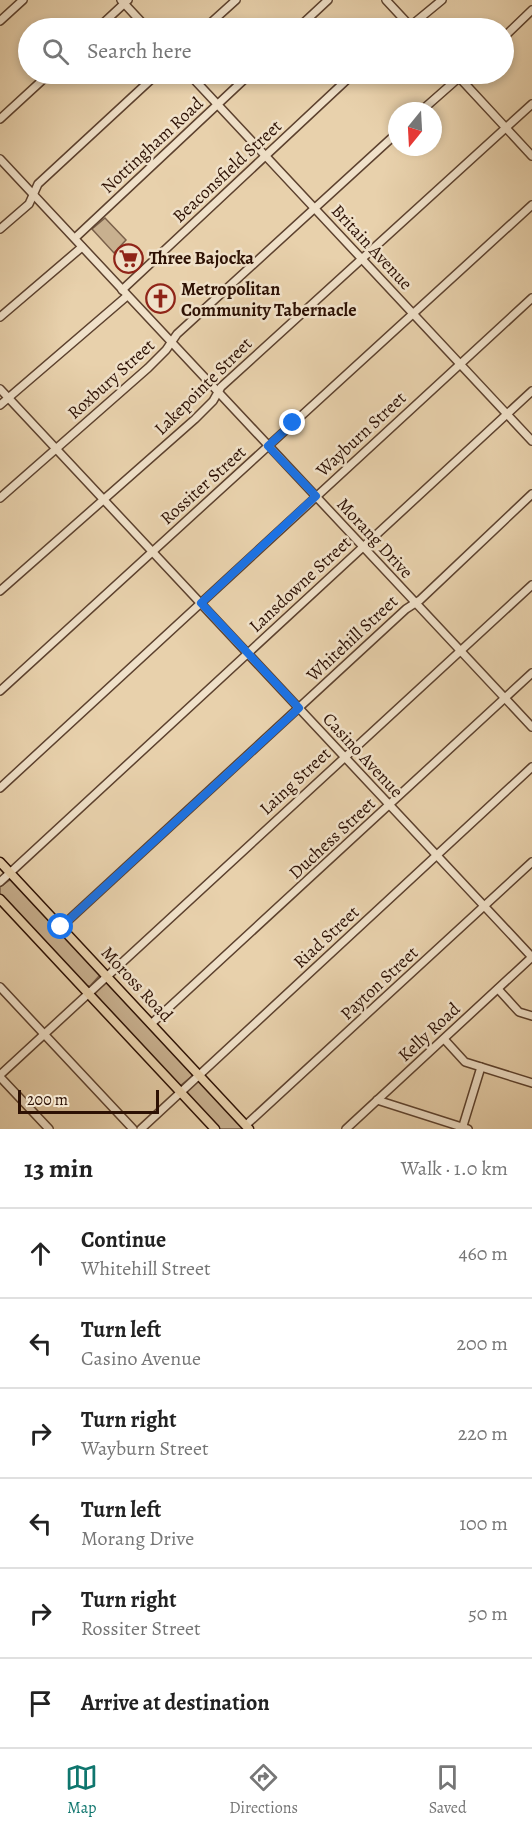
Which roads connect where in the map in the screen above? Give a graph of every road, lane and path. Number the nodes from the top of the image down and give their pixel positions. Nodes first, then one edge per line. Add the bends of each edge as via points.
1 (23, 0) edge
2 (236, 0) edge
3 (328, 0) edge
4 (386, 0) edge
5 (442, 0) edge
6 (124, 1) edge
7 (532, 10) edge
8 (108, 18) edge
9 (138, 18) edge
10 (216, 18) edge
11 (309, 18) edge
12 (401, 18) edge
13 (421, 18) edge
14 (0, 21) edge
15 (514, 27) edge
16 (38, 84) edge
17 (146, 84) edge
18 (198, 84) edge
19 (239, 84) edge
20 (343, 84) edge
21 (450, 84) edge
22 (467, 84) edge
23 (430, 102) edge
24 (217, 104) junction
25 (532, 104) edge
26 (0, 119) edge
27 (506, 128) junction
28 (388, 141) edge
29 (266, 155) junction
30 (532, 156) edge
31 (0, 159) edge
32 (34, 195) junction
33 (532, 205) edge
34 (315, 207) junction
35 (0, 229) edge
36 (75, 238) junction
37 (82, 247) junction
38 (362, 258) junction
39 (125, 293) junction
40 (532, 298) edge
41 (413, 314) junction
42 (0, 317) edge
43 (171, 342) junction
44 (460, 364) junction
45 (0, 389) edge
46 (532, 391) edge
47 (218, 392) junction
48 (8, 398) junction
49 (0, 405) edge
50 (507, 414) junction
51 (532, 441) edge
52 (268, 446) junction
53 (56, 448) junction
54 (532, 494) edge
55 (316, 496) junction
56 (0, 498) edge
57 (104, 500) junction
58 (363, 547) junction
59 (152, 552) junction
60 (532, 585) edge
61 (0, 591) edge
62 (414, 602) junction
63 (201, 603) junction
64 (460, 651) junction
65 (248, 654) junction
66 (532, 673) edge
67 (0, 691) edge
68 (505, 698) junction
69 (299, 708) junction
70 (532, 728) edge
71 (344, 756) junction
72 (532, 767) edge
73 (0, 789) edge
74 (389, 805) junction
75 (437, 855) junction
76 (0, 862) edge
77 (532, 862) edge
78 (10, 873) junction
79 (0, 882) edge
80 (0, 899) edge
81 (484, 906) junction
82 (61, 927) junction
83 (532, 957) edge
84 (106, 976) junction
85 (0, 987) edge
86 (498, 989) junction
87 (88, 993) junction
88 (532, 1016) edge
89 (151, 1024) junction
90 (44, 1034) junction
91 (444, 1039) junction
92 (481, 1067) junction
93 (199, 1075) junction
94 (0, 1076) edge
95 (532, 1083) edge
96 (180, 1092) junction
97 (377, 1101) junction
98 (248, 1127) edge
99 (464, 1128) edge
100 (49, 1129) edge
101 (133, 1129) edge
102 (141, 1129) edge
103 (215, 1129) edge
104 (346, 1129) edge

1 - 14 street
2 - 10 street
3 - 11 street
4 - 12 street
5 - 13 street
6 - 8 street
6 - 9 street
7 - 15 street
16 - 26 street
17 - 32 street via 38,184
18 - 24 street, Britain Avenue
19 - 24 street, Nottingham Road
20 - 29 street, Beaconsfield Street
21 - 23 street
22 - 27 street
24 - 29 street, Britain Avenue
24 - 36 street, Nottingham Road
25 - 27 street, Lakepointe Street
27 - 30 street
27 - 38 street, Lakepointe Street
28 - 34 street, Roxbury Street
29 - 34 street, Britain Avenue
29 - 39 street, Beaconsfield Street
31 - 32 street, Morang Drive
32 - 35 street
32 - 36 street, Morang Drive
33 - 41 street, Rossiter Street
34 - 38 street, Britain Avenue
34 - 43 street, Roxbury Street
36 - 37 street, Morang Drive
37 - 39 street, Morang Drive
37 - 42 street
38 - 41 street, Britain Avenue
38 - 47 street, Lakepointe Street
39 - 43 street, Morang Drive
39 - 48 street, Beaconsfield Street
40 - 44 street, Wayburn Street
41 - 44 street, Britain Avenue
41 - 52 street, Rossiter Street
43 - 47 street, Morang Drive
43 - 53 street, Roxbury Street via 147,369
44 - 50 street, Britain Avenue
44 - 55 street, Wayburn Street
45 - 48 street, Casino Avenue
46 - 50 street, Lansdowne Street
47 - 52 street, Morang Drive
47 - 57 street, Lakepointe Street via 195,419
48 - 49 street, Beaconsfield Street
48 - 53 street, Casino Avenue
50 - 51 street, Britain Avenue
50 - 58 street, Lansdowne Street
52 - 55 street, Morang Drive
52 - 59 street, Rossiter Street
53 - 56 street, Roxbury Street
53 - 57 street, Casino Avenue
54 - 62 street, Whitehill Street
55 - 58 street, Morang Drive
55 - 63 street, Wayburn Street
57 - 59 street, Casino Avenue
57 - 61 street, Lakepointe Street
58 - 62 street, Morang Drive
58 - 65 street, Lansdowne Street
59 - 63 street, Casino Avenue
59 - 67 street, Rossiter Street
60 - 64 street, Laing Street
62 - 64 street, Morang Drive
62 - 69 street, Whitehill Street
63 - 65 street, Casino Avenue
63 - 73 street, Wayburn Street
64 - 68 street, Morang Drive
64 - 71 street, Laing Street
65 - 69 street, Casino Avenue
65 - 78 street, Lansdowne Street
66 - 68 street, Duchess Street
68 - 70 street, Morang Drive
68 - 74 street, Duchess Street
69 - 71 street, Casino Avenue
69 - 82 street, Whitehill Street
71 - 74 street, Casino Avenue
71 - 84 street, Laing Street
72 - 75 street, Riad Street
74 - 75 street, Casino Avenue
74 - 89 street, Duchess Street
75 - 81 street, Casino Avenue
75 - 93 street, Riad Street
76 - 78 main road, Moross Road
77 - 81 street, Payton Street
78 - 79 street, Lansdowne Street
78 - 82 main road, Moross Road
80 - 87 main road
81 - 83 street, Casino Avenue
81 - 98 street, Payton Street
82 - 84 main road, Moross Road
83 - 86 street, Kelly Road
84 - 87 street, Laing Street
84 - 89 main road, Moross Road
85 - 90 street
86 - 88 street via 519,1012
86 - 91 street, Kelly Road
87 - 90 street, Laing Street
87 - 96 main road
89 - 93 main road, Moross Road
90 - 94 street, Laing Street
90 - 101 street
91 - 92 street via 465,1062
91 - 97 street, Kelly Road
92 - 95 street
92 - 99 street
93 - 96 street, Riad Street
93 - 98 main road, Moross Road
94 - 100 street
96 - 102 street, Riad Street
96 - 103 main road
97 - 99 street
97 - 104 street, Kelly Road

